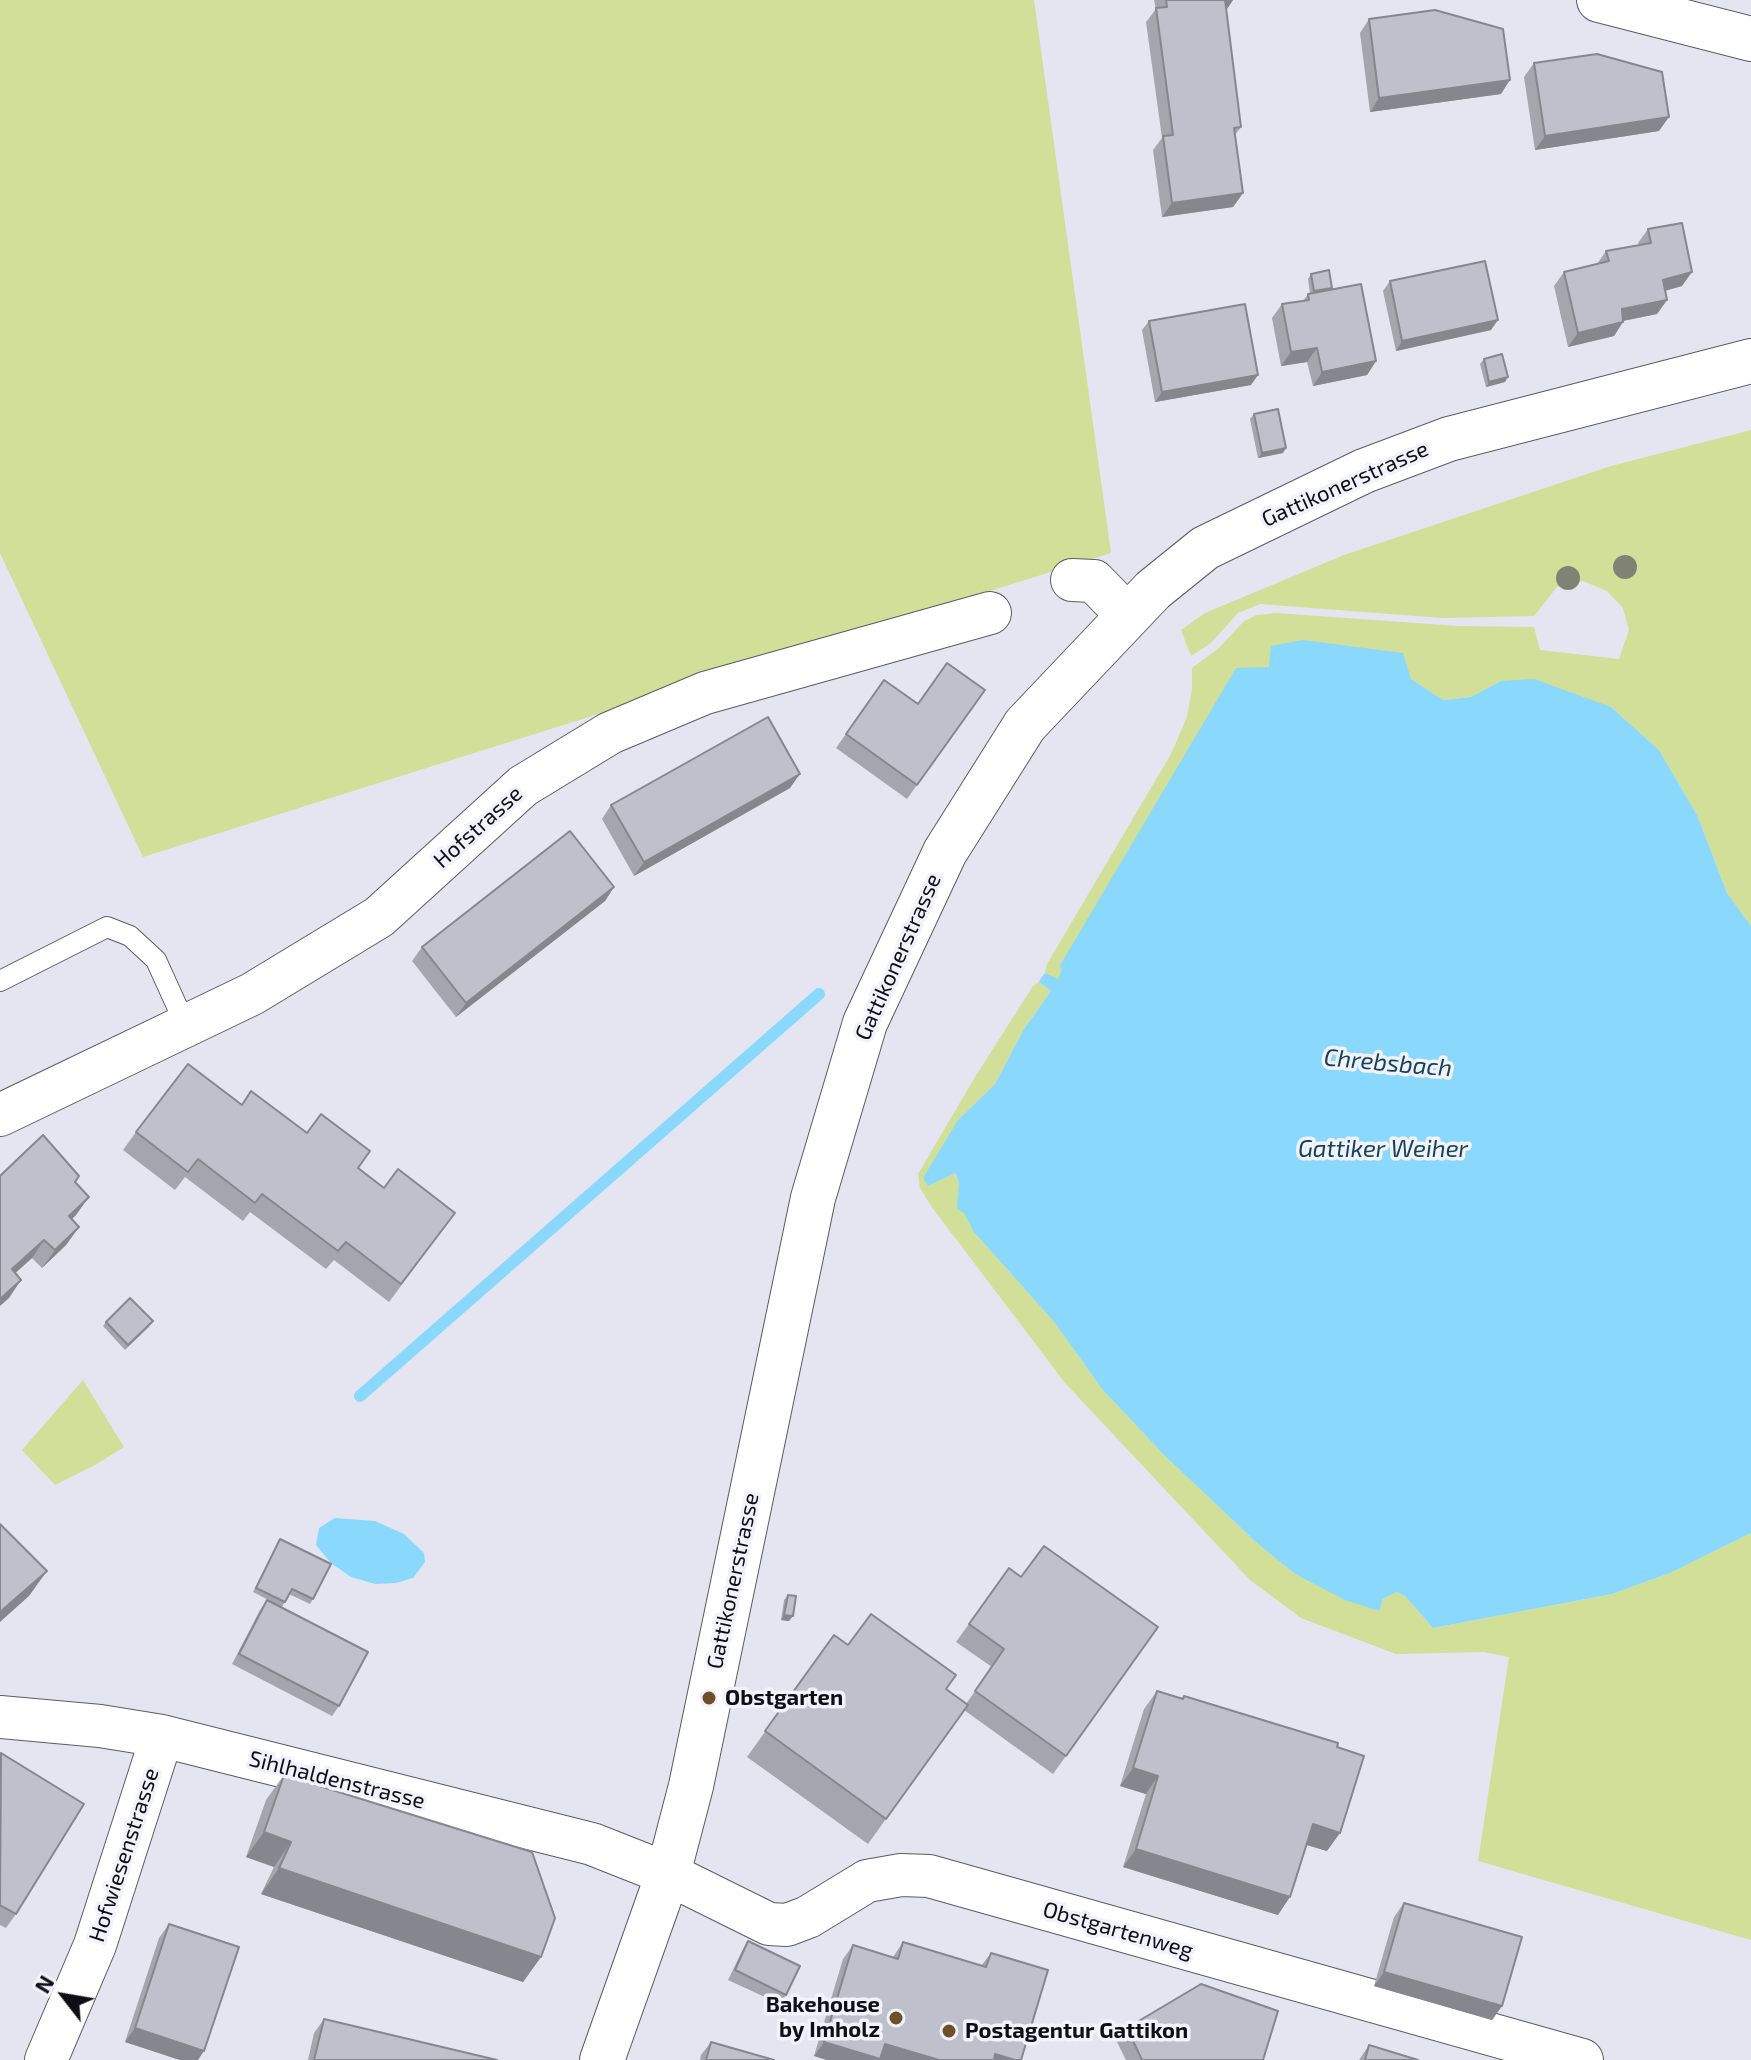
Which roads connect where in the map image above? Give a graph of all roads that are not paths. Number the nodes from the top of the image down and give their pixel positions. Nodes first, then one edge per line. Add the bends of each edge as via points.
1 (1599, 0) edge
2 (1751, 39) edge
3 (1751, 361) edge
4 (1072, 580) dead end
5 (990, 613) dead end
6 (1128, 616) junction
7 (0, 981) edge
8 (185, 1024) junction
9 (0, 1115) edge
10 (0, 1717) edge
11 (162, 1736) junction
12 (668, 1874) junction
13 (46, 2060) edge
14 (602, 2060) edge
15 (1582, 2060) edge

1 - 2 main road
3 - 6 main road, Gattikonerstrasse via 1449,439 1364,471 1205,548
4 - 6 street via 1094,581
5 - 8 street, Hofstrasse via 705,693 610,733 523,786 379,917 252,994
6 - 12 main road, Gattikonerstrasse via 1025,725 945,852 865,1023 813,1198 691,1786
7 - 8 lane via 107,927 130,936 156,960
8 - 9 street, Hofstrasse
10 - 11 street, Sihlhaldenstrasse
11 - 12 street, Sihlhaldenstrasse via 592,1844
11 - 13 street, Hofwiesenstrasse via 95,1945
12 - 14 main road, Gattikonerstrasse
12 - 15 street, Obstgartenweg via 769,1924 787,1925 867,1881 929,1876

